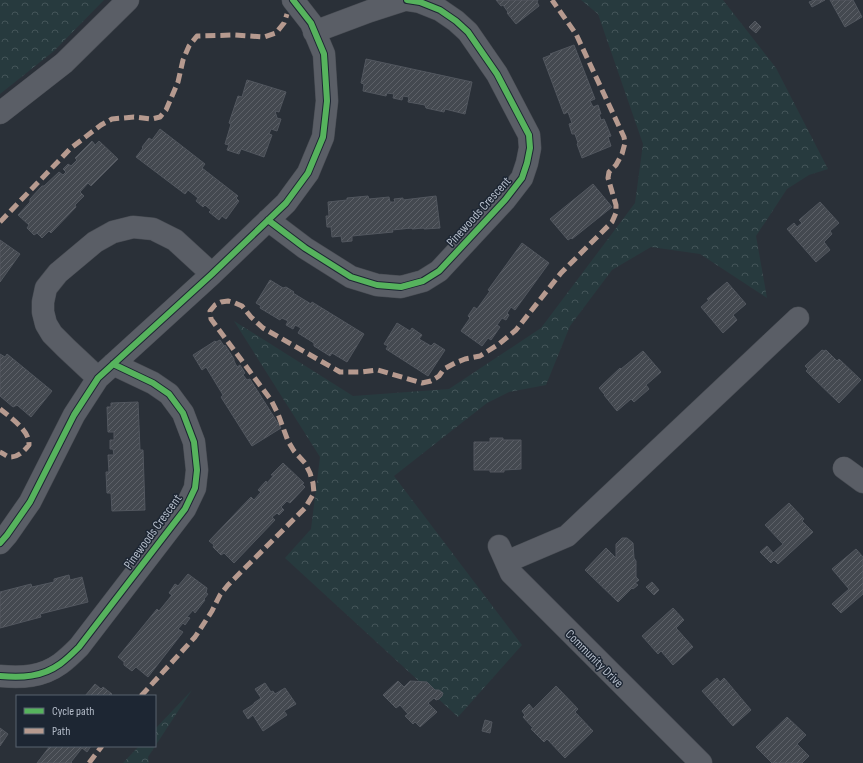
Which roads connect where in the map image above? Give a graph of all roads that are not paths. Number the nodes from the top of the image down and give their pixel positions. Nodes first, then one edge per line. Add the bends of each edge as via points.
1 (128, 0) edge
2 (293, 0) edge
3 (404, 0) edge
4 (407, 0) edge
5 (314, 32) junction
6 (0, 113) edge
7 (268, 220) junction
8 (212, 274) junction
9 (798, 318) dead end
10 (106, 371) junction
11 (844, 468) dead end
12 (863, 482) edge
13 (0, 543) edge
14 (0, 676) edge
15 (701, 763) edge

1 - 6 street via 64,63
2 - 5 street via 311,23
3 - 5 street
4 - 7 street, Pinewoods Crescent via 440,10 456,21 468,32 497,74 529,135 530,148 522,178 439,271 423,281 402,287 377,285 352,277 304,248
5 - 7 street via 324,54 327,100 323,137 308,173 286,203
7 - 8 street
8 - 10 street
8 - 10 street, Pinewoods Crescent via 175,240 153,228 133,227 113,232 95,242 58,273 46,288 43,312 46,324 56,338
9 - 15 street, Community Drive via 567,536 503,554 511,573
10 - 13 street via 74,415 30,502
10 - 14 street, Pinewoods Crescent via 153,383 169,394 183,413 194,442 197,470 195,488 185,509 79,647 60,664 40,675 17,678
11 - 12 street

